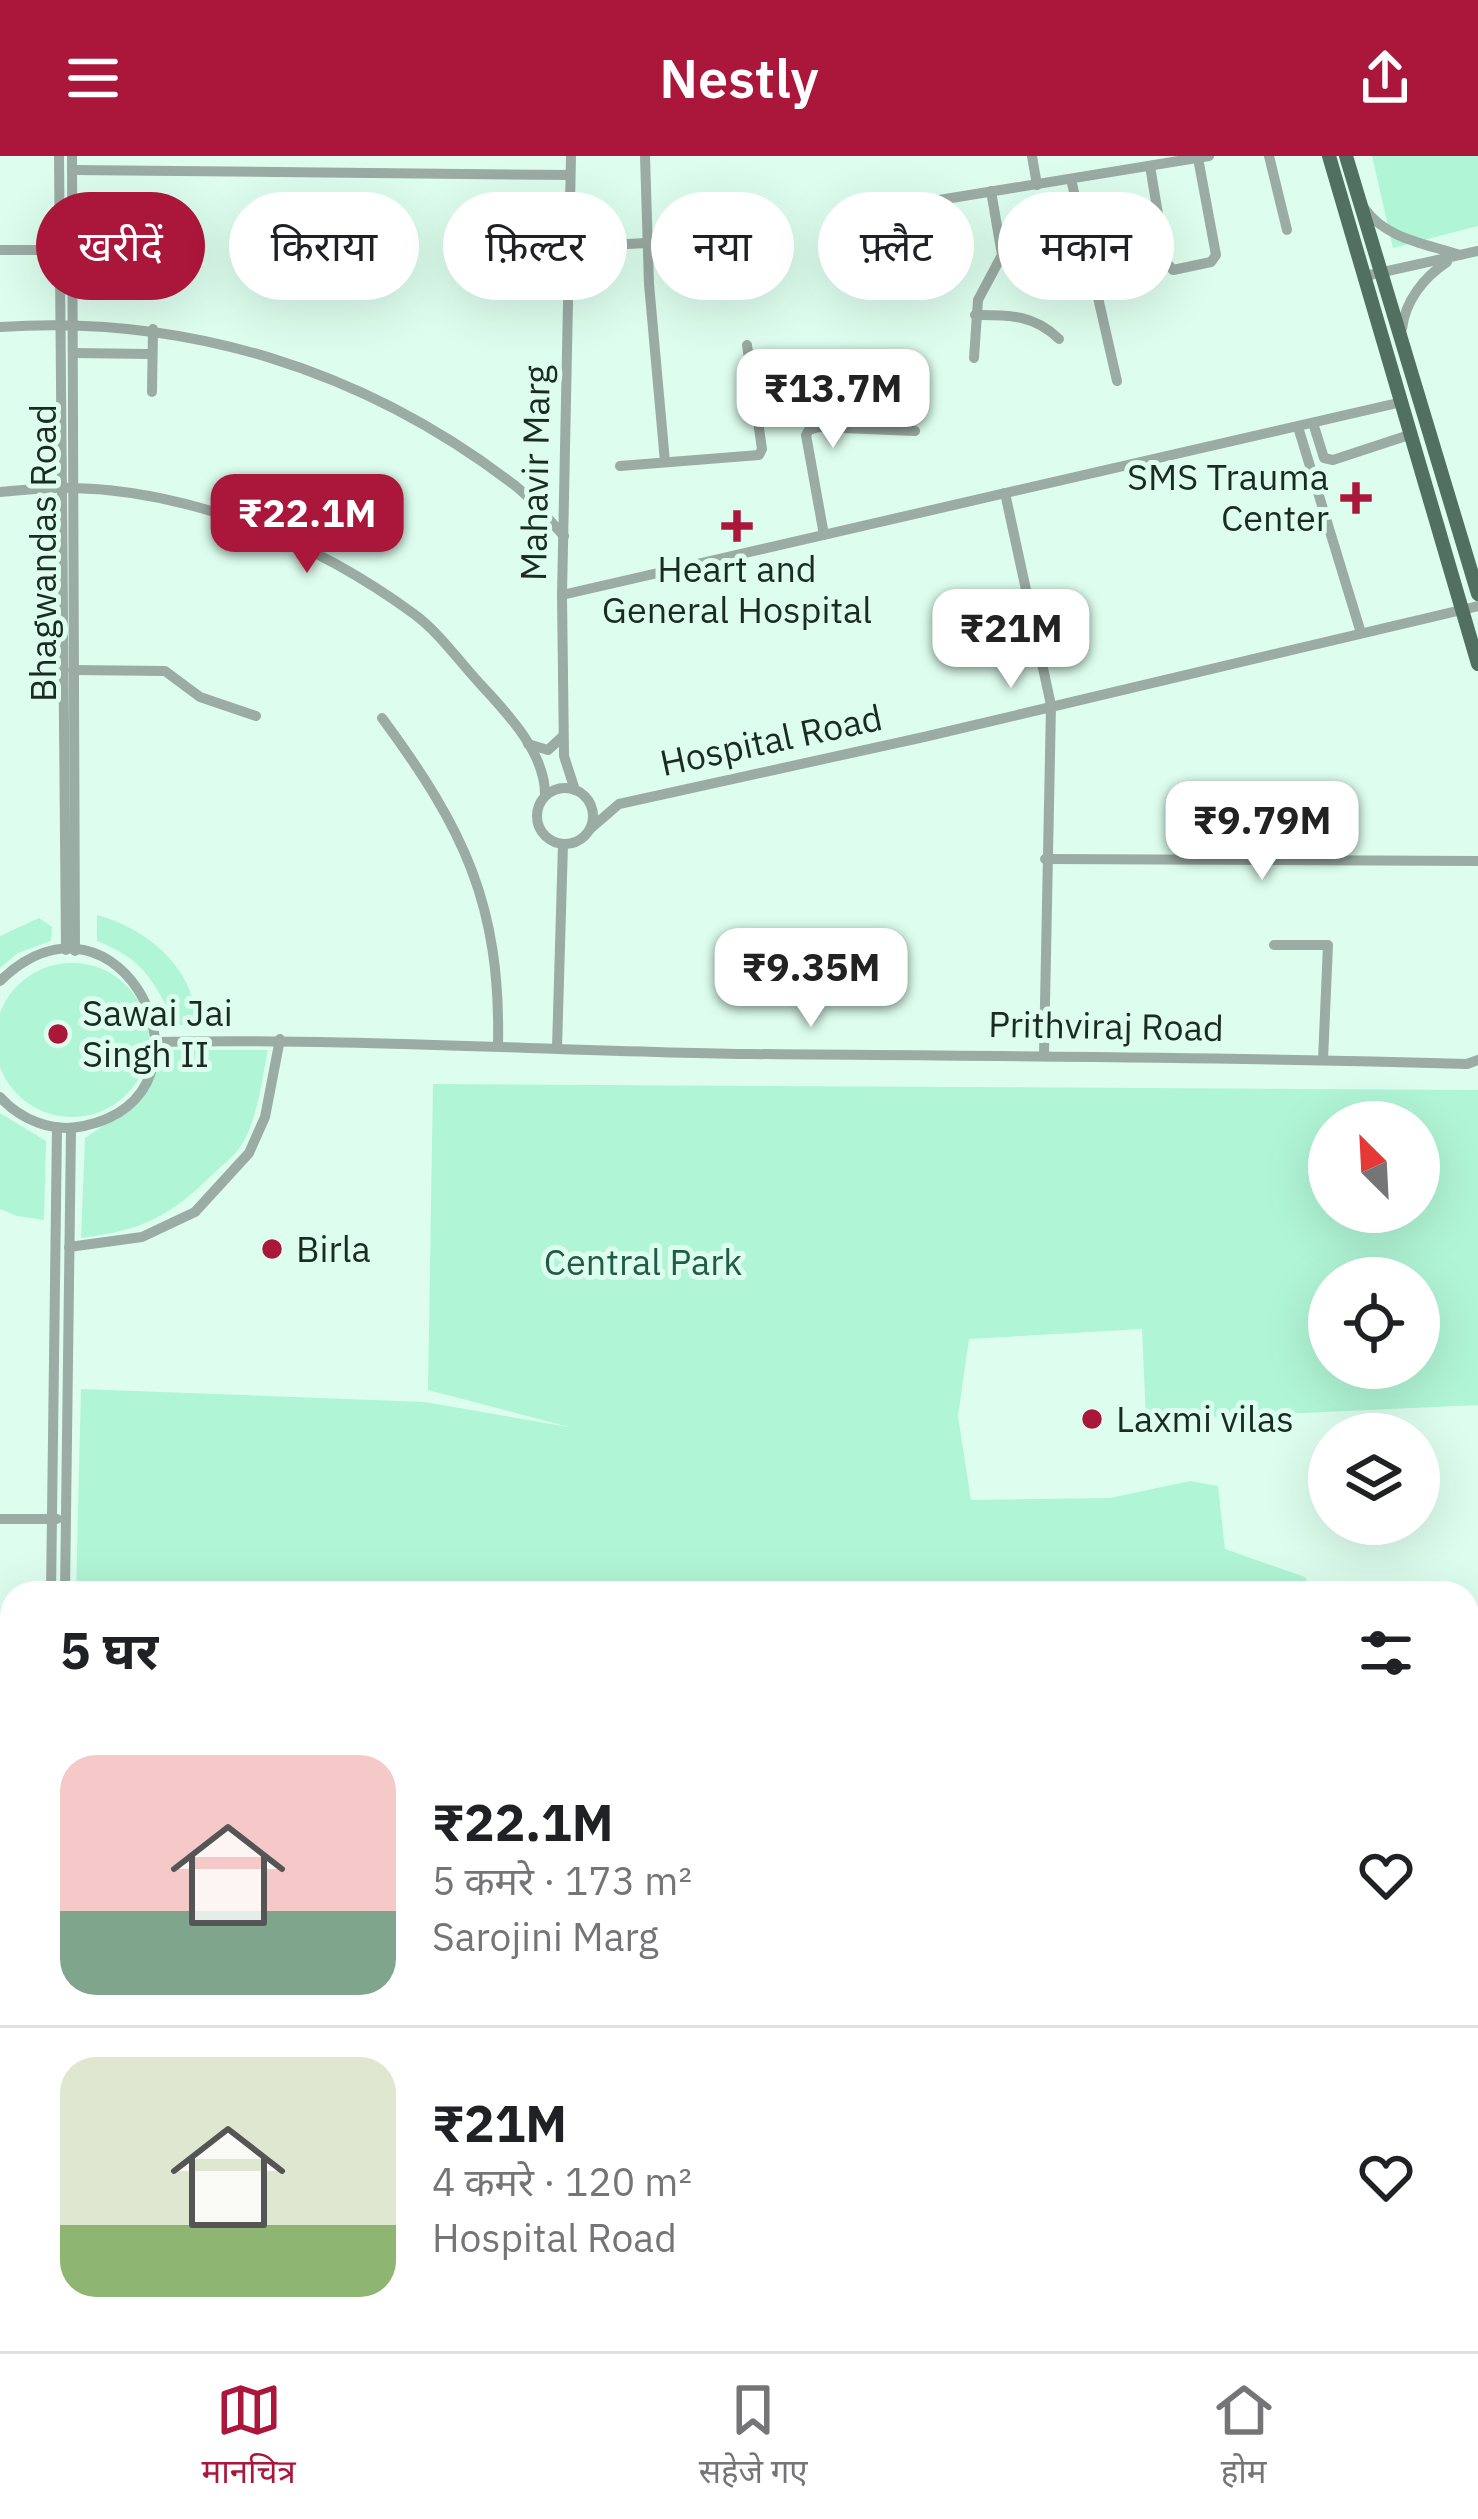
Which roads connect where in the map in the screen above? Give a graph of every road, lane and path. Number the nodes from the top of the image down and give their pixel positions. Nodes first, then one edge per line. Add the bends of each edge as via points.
1 (59, 156) edge
2 (571, 156) edge
3 (645, 156) edge
4 (1032, 156) edge
5 (1269, 156) edge
6 (1329, 156) edge
7 (1346, 156) edge
8 (1203, 157) edge
9 (72, 163) edge
10 (1150, 166) junction
11 (571, 176) junction
12 (1071, 179) junction
13 (1037, 184) junction
14 (991, 191) junction
15 (59, 192) edge
16 (571, 192) edge
17 (974, 194) edge
18 (1360, 202) junction
19 (1287, 230) dead end
20 (647, 243) junction
21 (627, 244) edge
22 (0, 250) edge
23 (36, 250) edge
24 (1478, 251) edge
25 (1460, 255) junction
26 (1382, 272) junction
27 (1365, 276) junction
28 (65, 300) edge
29 (568, 300) edge
30 (975, 315) junction
31 (68, 323) junction
32 (0, 327) edge
33 (153, 329) junction
34 (1401, 337) junction
35 (1059, 339) dead end
36 (747, 344) dead end
37 (74, 352) junction
38 (151, 354) junction
39 (974, 358) dead end
40 (1117, 381) dead end
41 (152, 392) dead end
42 (1402, 402) junction
43 (1313, 423) junction
44 (1298, 427) junction
45 (915, 431) dead end
46 (1412, 434) junction
47 (665, 462) junction
48 (620, 466) dead end
49 (65, 488) junction
50 (0, 492) edge
51 (1005, 493) junction
52 (824, 535) junction
53 (564, 536) junction
54 (1478, 594) edge
55 (562, 595) junction
56 (1472, 608) edge
57 (1361, 633) junction
58 (1478, 664) edge
59 (73, 670) junction
60 (1051, 705) junction
61 (256, 716) dead end
62 (382, 718) dead end
63 (563, 734) junction
64 (527, 743) junction
65 (575, 790) junction
66 (545, 796) junction
67 (590, 802) junction
68 (620, 804) junction
69 (590, 829) junction
70 (563, 844) junction
71 (1045, 859) junction
72 (1478, 861) edge
73 (1274, 945) dead end
74 (71, 951) junction
75 (0, 981) edge
76 (280, 1039) junction
77 (156, 1042) junction
78 (498, 1046) junction
79 (557, 1048) junction
80 (1044, 1054) junction
81 (1323, 1060) junction
82 (1474, 1065) edge
83 (0, 1097) edge
84 (64, 1128) junction
85 (69, 1247) junction
86 (0, 1519) edge
87 (60, 1520) junction
88 (52, 1581) edge
89 (64, 1581) edge

1 - 15 street, Bhagwandas Road
2 - 11 street, Mahavir Marg
3 - 20 street
4 - 13 street
5 - 19 street
6 - 27 main road
7 - 18 main road
8 - 10 street
8 - 10 street via 1216,255 1173,269
9 - 11 street
9 - 31 street, Bhagwandas Road
10 - 12 street
11 - 16 street, Mahavir Marg
12 - 13 street
12 - 40 street
13 - 14 street
14 - 17 street
14 - 30 street via 1002,255
18 - 25 street via 1399,236
18 - 26 main road
20 - 21 street
20 - 47 street
22 - 23 street
24 - 25 street
25 - 26 street
25 - 34 street via 1423,281
26 - 27 street
26 - 34 main road
27 - 42 main road
28 - 31 street, Bhagwandas Road
29 - 53 street, Mahavir Marg
30 - 35 street via 1018,315
30 - 39 street
31 - 32 street
31 - 33 street
31 - 37 street, Bhagwandas Road
31 - 49 street, Bhagwandas Road
33 - 38 street
33 - 53 street via 333,380 428,428 516,486
34 - 54 main road
36 - 47 street via 759,455
37 - 38 street
37 - 49 street, Bhagwandas Road
38 - 41 street
42 - 43 street
42 - 46 main road
43 - 44 street
43 - 46 street via 1324,458 1333,460
44 - 51 street
44 - 57 street
45 - 52 street via 809,430
46 - 56 main road
47 - 48 street
49 - 50 street
49 - 59 street, Bhagwandas Road
49 - 64 street via 218,512 314,552 417,616
49 - 74 street, Bhagwandas Road
51 - 52 street
51 - 60 street
52 - 55 street
53 - 55 street, Mahavir Marg
55 - 63 street, Mahavir Marg
56 - 57 street, Hospital Road
56 - 58 main road
57 - 60 street, Hospital Road
59 - 61 street via 165,671 200,697
59 - 74 street, Bhagwandas Road
60 - 68 street, Hospital Road
60 - 71 street
62 - 78 street via 429,781 479,882 499,995
63 - 64 street via 548,750
63 - 65 street, Mahavir Marg
64 - 66 street
65 - 66 street
65 - 67 street
66 - 70 street via 537,822
67 - 68 street
67 - 69 street
68 - 69 street, Hospital Road
69 - 70 street
70 - 79 street
71 - 72 street
71 - 80 street
73 - 81 street via 1328,945
74 - 75 street via 31,958
74 - 77 street via 112,962 140,988
76 - 77 street, Prithviraj Road
76 - 78 street, Prithviraj Road
76 - 85 street via 249,1153 195,1212 142,1238
77 - 84 street via 150,1070 125,1106
78 - 79 street, Prithviraj Road
79 - 80 street, Prithviraj Road
80 - 81 street, Prithviraj Road
81 - 82 street, Prithviraj Road
83 - 84 street via 22,1116
84 - 85 street
84 - 87 street
85 - 87 street
86 - 87 street
87 - 88 street
87 - 89 street

